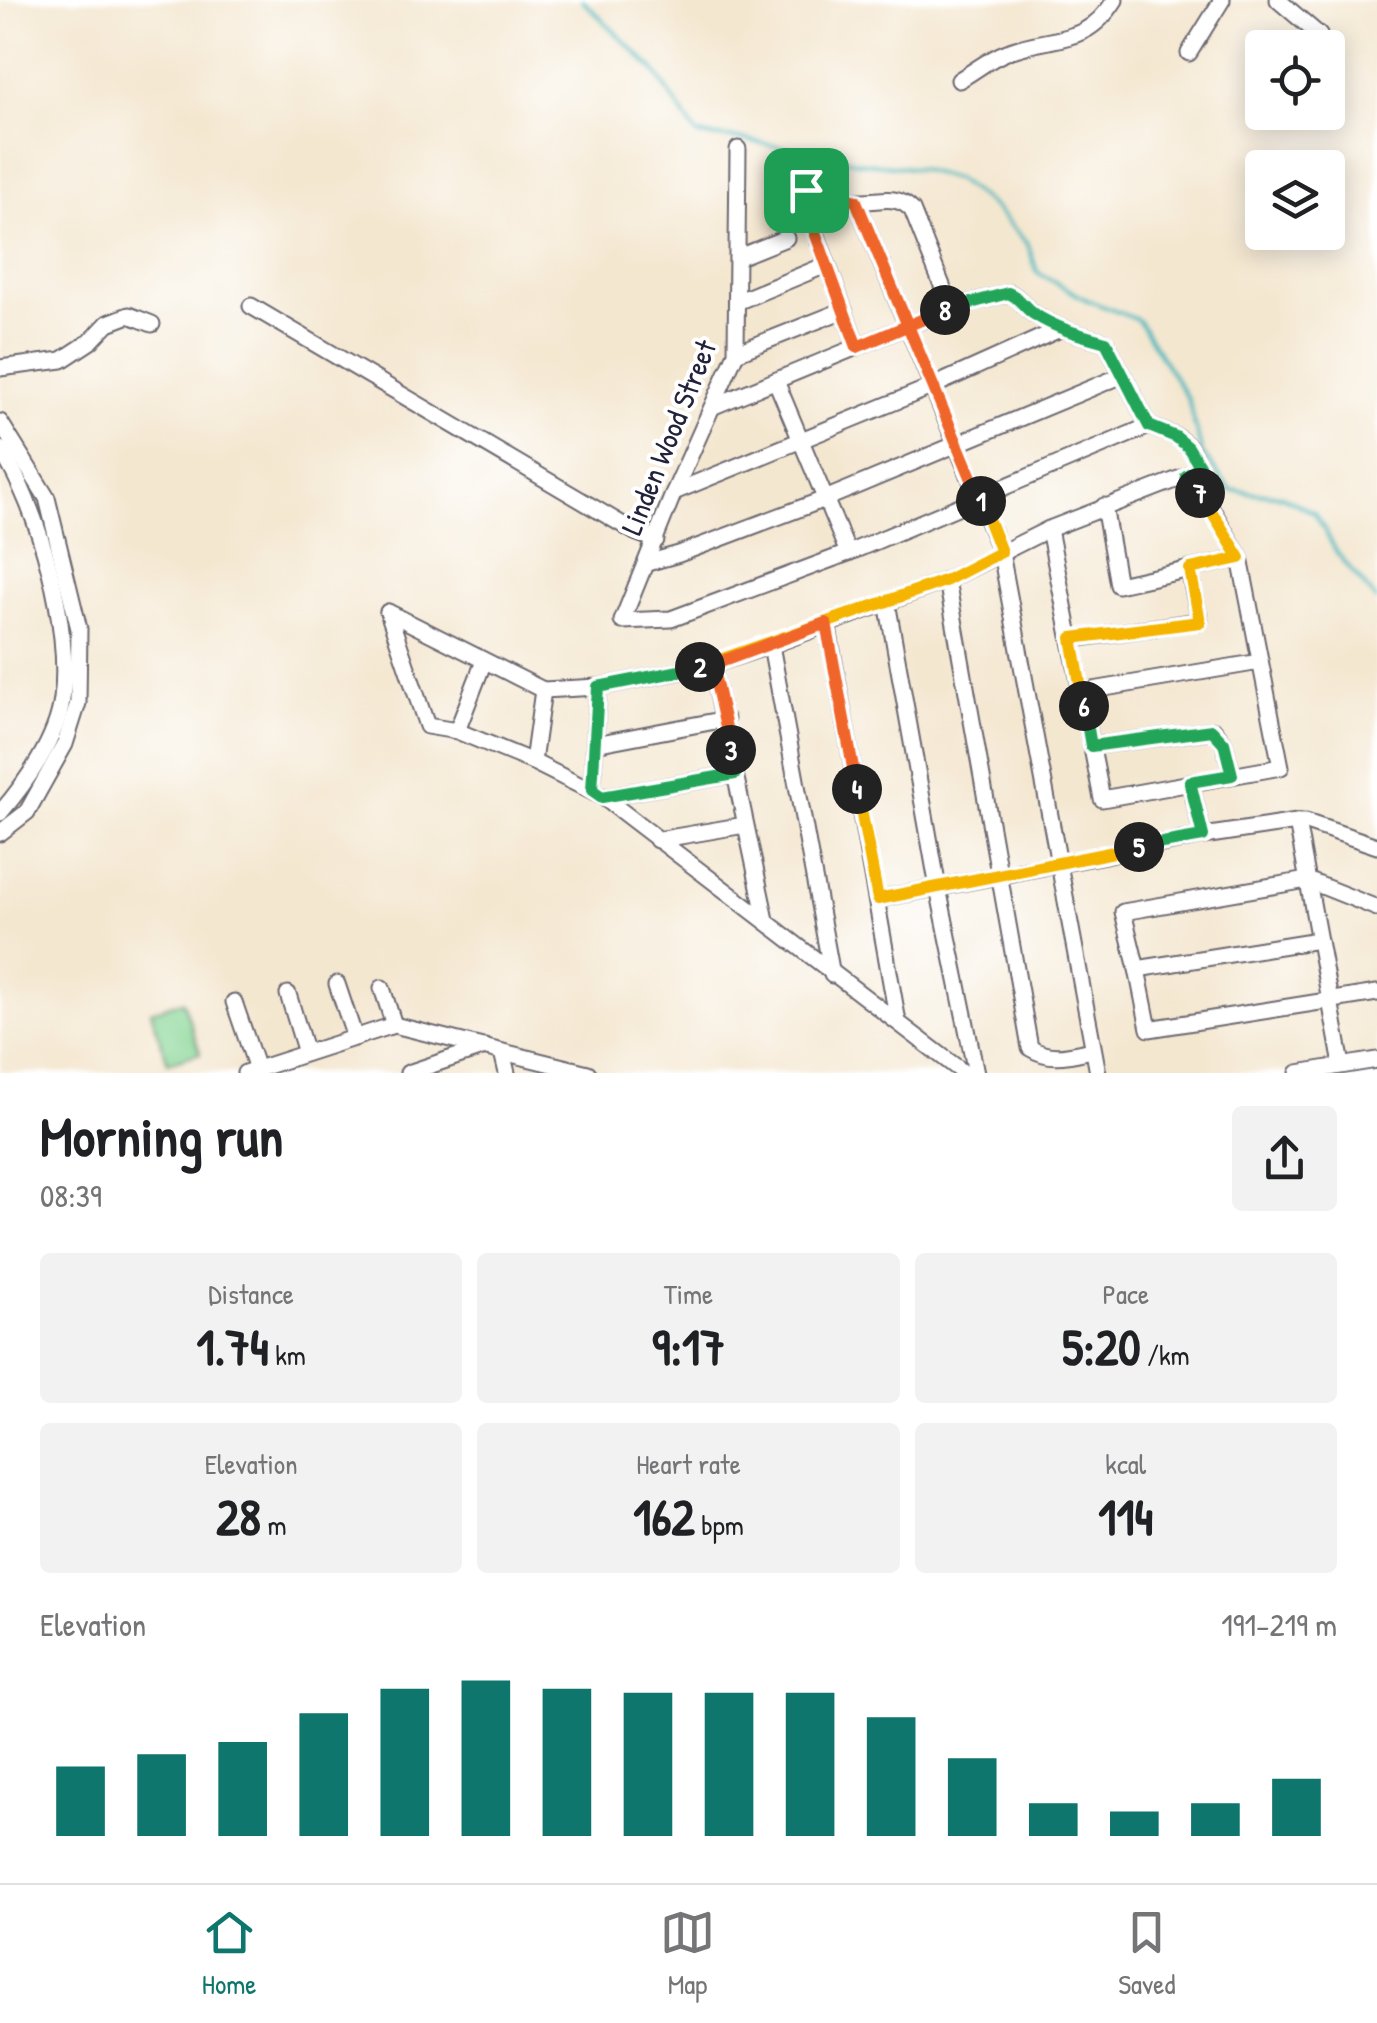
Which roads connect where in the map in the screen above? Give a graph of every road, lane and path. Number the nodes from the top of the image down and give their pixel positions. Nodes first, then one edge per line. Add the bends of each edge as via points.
1 (1115, 0) edge
2 (1222, 0) edge
3 (1278, 0) edge
4 (1313, 30) edge
5 (1188, 53) dead end
6 (960, 80) dead end
7 (738, 148) dead end
8 (856, 201) junction
9 (786, 238) dead end
10 (739, 257) junction
11 (826, 265) junction
12 (739, 302) junction
13 (251, 306) dead end
14 (951, 308) junction
15 (844, 310) junction
16 (152, 324) dead end
17 (908, 328) junction
18 (1060, 328) junction
19 (857, 347) junction
20 (736, 353) junction
21 (0, 368) edge
22 (1123, 374) junction
23 (776, 380) junction
24 (932, 387) junction
25 (714, 406) junction
26 (0, 422) edge
27 (1149, 426) junction
28 (800, 441) junction
29 (955, 444) junction
30 (0, 449) edge
31 (1186, 476) junction
32 (674, 492) junction
33 (980, 499) junction
34 (825, 500) junction
35 (1104, 506) junction
36 (1049, 529) junction
37 (656, 540) junction
38 (1001, 552) junction
39 (848, 553) junction
40 (1240, 558) junction
41 (647, 563) junction
42 (1190, 569) junction
43 (947, 580) junction
44 (887, 602) junction
45 (826, 623) junction
46 (1072, 638) junction
47 (771, 644) junction
48 (484, 661) junction
49 (1260, 662) junction
50 (712, 665) junction
51 (598, 687) junction
52 (543, 690) junction
53 (1081, 692) junction
54 (70, 702) junction
55 (726, 719) junction
56 (457, 731) junction
57 (596, 744) junction
58 (1091, 746) junction
59 (533, 762) junction
60 (735, 774) junction
61 (1232, 775) junction
62 (1190, 782) junction
63 (597, 794) junction
64 (0, 813) edge
65 (1297, 822) junction
66 (745, 825) junction
67 (0, 834) edge
68 (1203, 836) junction
69 (658, 840) junction
70 (1377, 846) edge
71 (1056, 863) junction
72 (999, 874) junction
73 (1307, 880) junction
74 (938, 888) junction
75 (878, 899) junction
76 (1376, 911) edge
77 (766, 920) junction
78 (1318, 940) junction
79 (1136, 970) junction
80 (832, 975) junction
81 (338, 984) dead end
82 (382, 988) dead end
83 (1377, 993) edge
84 (288, 994) dead end
85 (1328, 1001) junction
86 (234, 1002) dead end
87 (898, 1022) junction
88 (394, 1026) junction
89 (354, 1038) junction
90 (485, 1047) junction
91 (1092, 1050) junction
92 (502, 1052) junction
93 (306, 1054) junction
94 (1377, 1060) edge
95 (1342, 1065) junction
96 (251, 1071) edge
97 (408, 1073) edge
98 (507, 1073) edge
99 (588, 1073) edge
100 (964, 1073) edge
101 (976, 1073) edge
102 (1098, 1073) edge
103 (1298, 1073) edge

1 - 6 street via 1084,32 1005,52
2 - 5 street
3 - 4 street
7 - 10 street, Linden Wood Street
8 - 11 street via 812,187 802,197
8 - 14 street via 905,202
8 - 17 street
9 - 10 street
10 - 12 street, Linden Wood Street
11 - 12 street
11 - 15 street
12 - 20 street, Linden Wood Street
13 - 37 street
14 - 17 street
14 - 18 street via 1008,293
15 - 19 street
15 - 20 street
16 - 21 street via 129,315 108,323 62,360
17 - 19 street
17 - 24 street
18 - 22 street via 1106,342
18 - 24 street
19 - 23 street
20 - 25 street, Linden Wood Street
22 - 27 street
22 - 29 street
23 - 25 street
23 - 28 street
24 - 28 street
24 - 29 street
25 - 32 street, Linden Wood Street
26 - 54 street via 47,498 79,629
27 - 31 street via 1188,447 1200,467
27 - 33 street
28 - 32 street
28 - 34 street
29 - 33 street
29 - 34 street
30 - 54 street via 37,520
31 - 35 street
31 - 40 street
32 - 37 street, Linden Wood Street
33 - 38 street
33 - 39 street
34 - 39 street
34 - 41 street
35 - 36 street
35 - 42 street via 1118,584
36 - 38 street
36 - 46 street
37 - 41 street, Linden Wood Street
38 - 43 street
38 - 71 street
39 - 41 street, Linden Wood Street via 671,619 622,621
40 - 42 street
40 - 49 street
42 - 46 street via 1200,622
43 - 44 street
43 - 72 street
44 - 45 street
44 - 74 street
45 - 47 street
45 - 75 street
46 - 53 street
47 - 50 street
47 - 80 street
48 - 52 street
48 - 56 street
48 - 56 street via 388,612 426,726
49 - 53 street
49 - 61 street via 1281,767
50 - 51 street
50 - 55 street
51 - 52 street
51 - 57 street
52 - 59 street
53 - 58 street
54 - 64 street
54 - 67 street via 64,744 27,812
55 - 57 street
55 - 60 street
56 - 59 street
57 - 63 street
58 - 61 street via 1214,730
58 - 62 street via 1102,799
59 - 63 street
60 - 63 street
60 - 66 street
61 - 62 street
62 - 68 street
63 - 69 street
65 - 68 street
65 - 70 street
65 - 73 street
66 - 69 street
66 - 77 street
68 - 71 street
69 - 77 street
71 - 72 street
71 - 91 street
72 - 74 street
72 - 91 street via 1030,1048 1058,1057
73 - 76 street
73 - 78 street
73 - 79 street via 1123,912
74 - 75 street
74 - 101 street
75 - 87 street
77 - 80 street
78 - 79 street
78 - 85 street
79 - 85 street via 1149,1030
80 - 87 street
81 - 89 street
82 - 88 street
83 - 85 street
84 - 93 street
85 - 95 street
86 - 96 street
87 - 100 street
88 - 89 street
88 - 90 street
89 - 93 street
90 - 92 street
90 - 97 street
91 - 102 street
92 - 98 street
92 - 99 street
93 - 96 street
94 - 95 street
95 - 103 street

